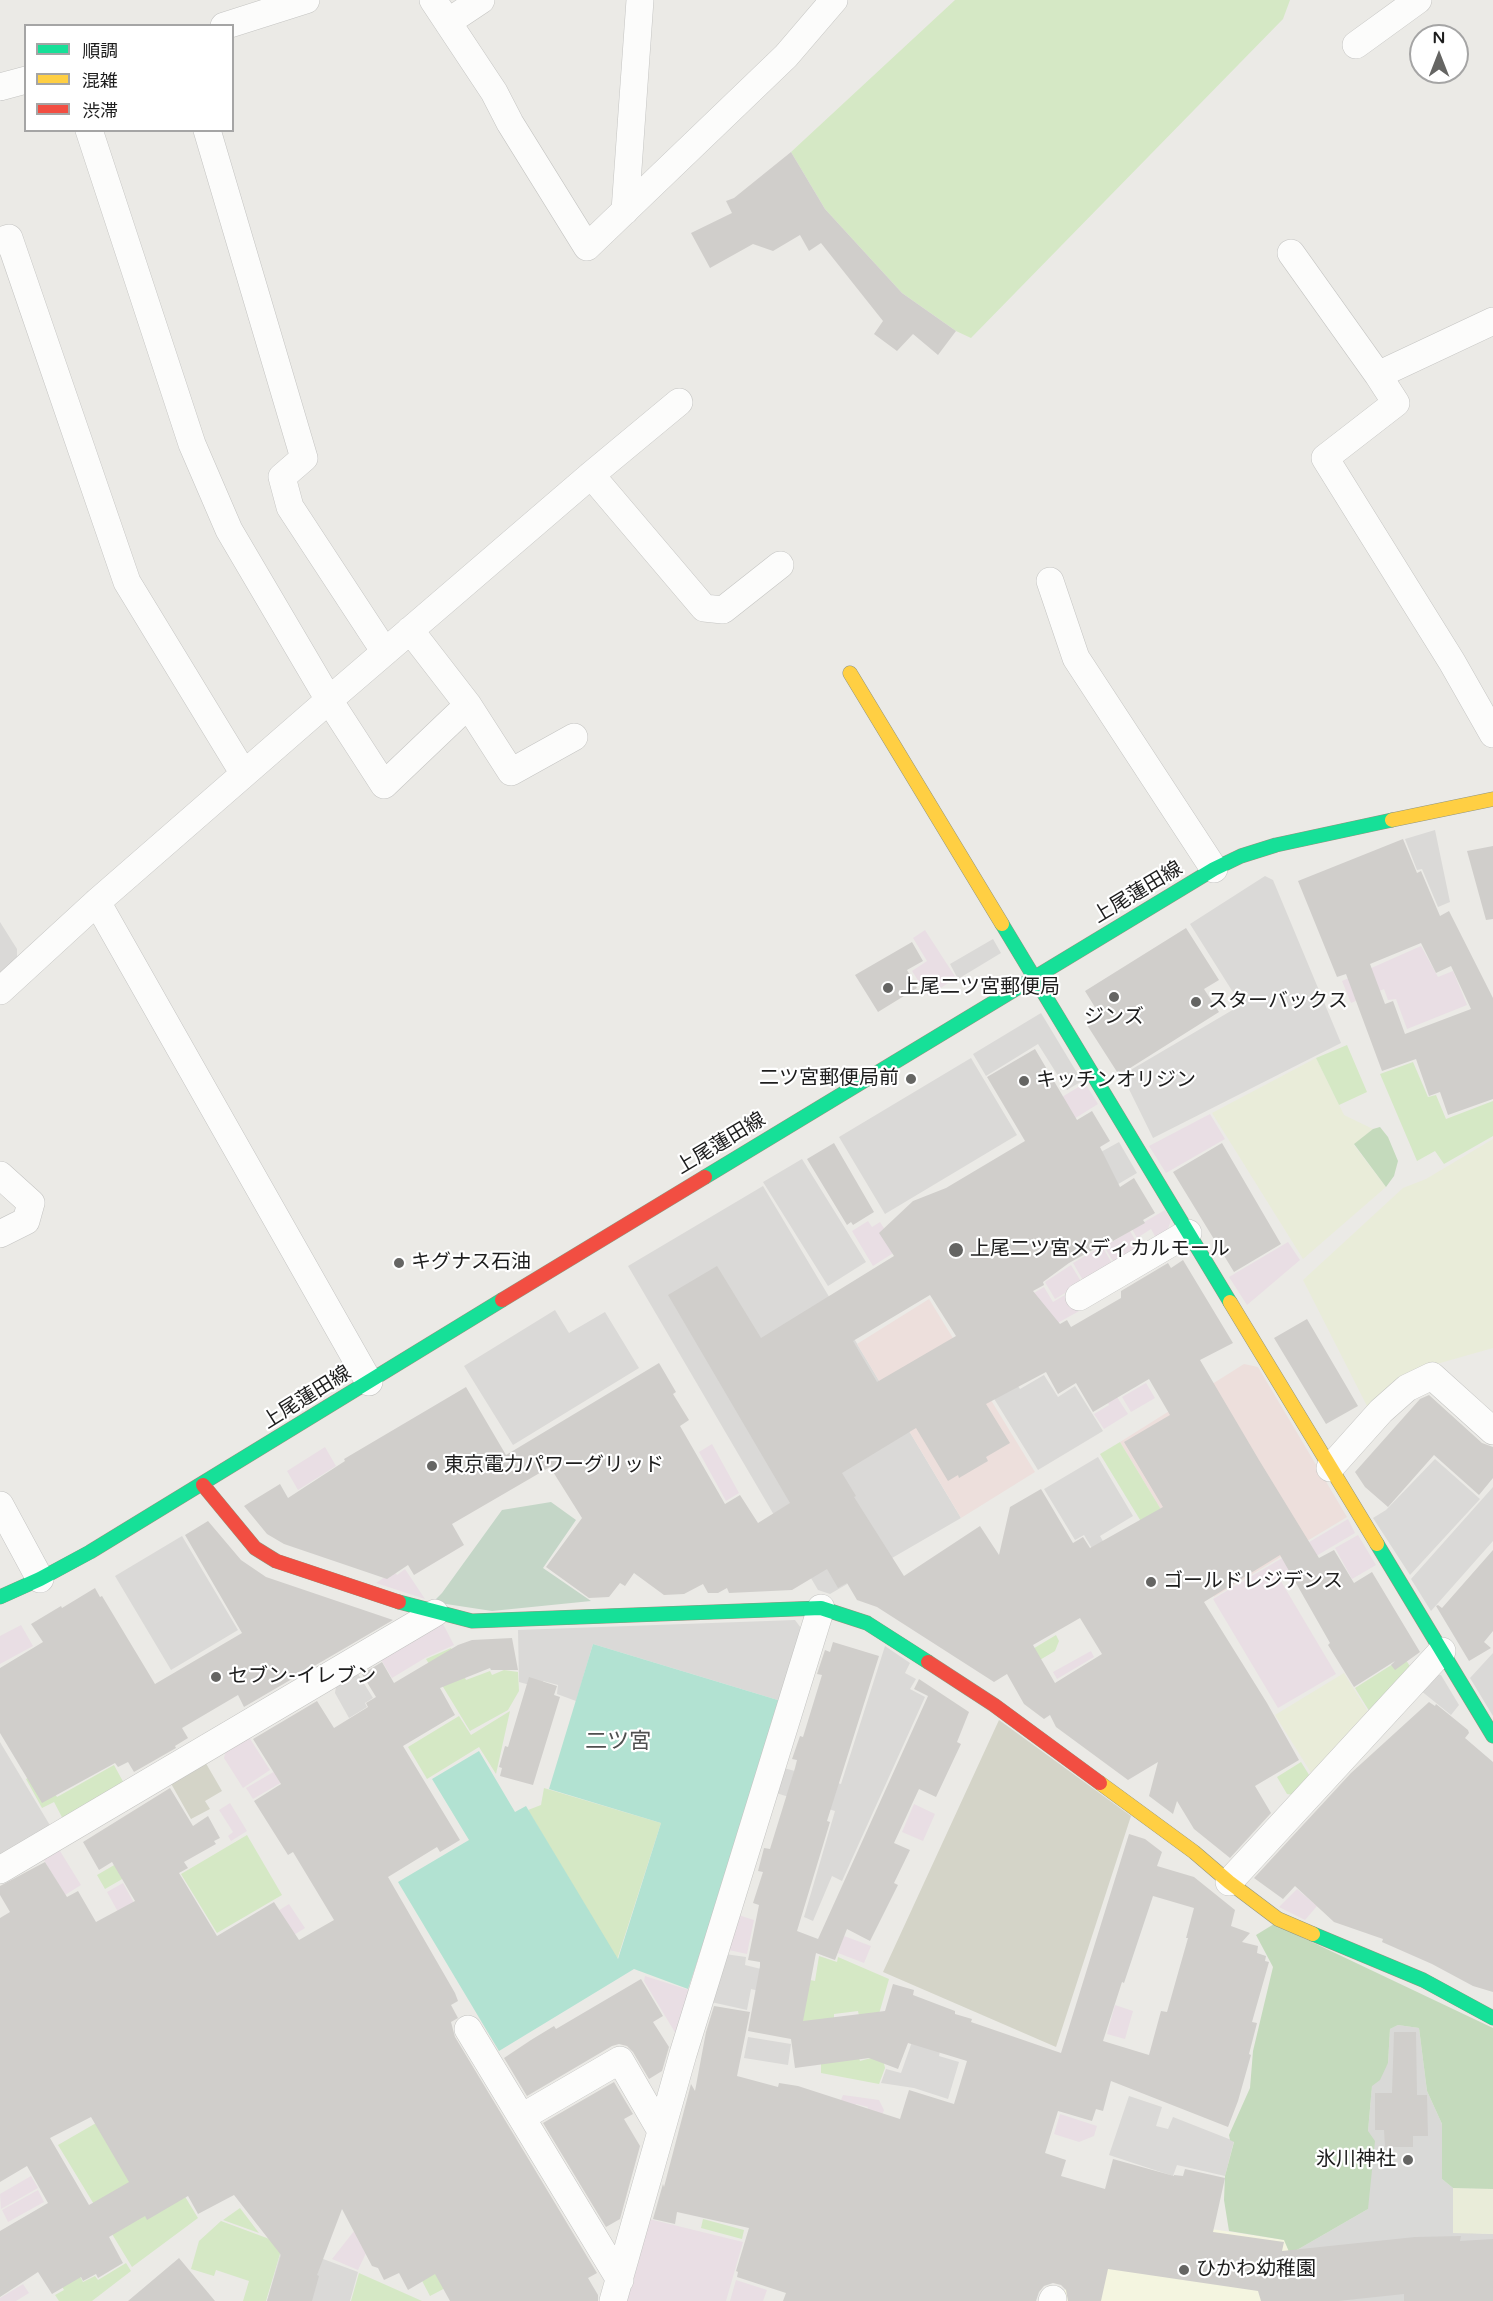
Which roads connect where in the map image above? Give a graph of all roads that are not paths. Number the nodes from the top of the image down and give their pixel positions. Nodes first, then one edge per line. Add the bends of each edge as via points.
1 (306, 0) edge
2 (434, 0) edge
3 (481, 0) edge
4 (640, 0) edge
5 (834, 0) edge
6 (1418, 0) edge
7 (448, 22) junction
8 (230, 24) edge
9 (1356, 45) dead end
10 (24, 81) edge
11 (0, 87) edge
12 (89, 132) edge
13 (208, 132) edge
14 (625, 211) junction
15 (0, 241) edge
16 (1291, 253) dead end
17 (1493, 321) edge
18 (1378, 375) junction
19 (679, 402) dead end
20 (591, 474) junction
21 (780, 564) dead end
22 (1050, 582) dead end
23 (410, 630) junction
24 (385, 652) junction
25 (850, 673) dead end
26 (329, 700) junction
27 (468, 705) junction
28 (1493, 734) edge
29 (574, 737) dead end
30 (244, 774) junction
31 (1493, 799) edge
32 (1214, 869) junction
33 (97, 902) junction
34 (1035, 979) junction
35 (0, 991) edge
36 (0, 1175) edge
37 (1188, 1233) junction
38 (0, 1234) edge
39 (1079, 1297) dead end
40 (369, 1382) junction
41 (1493, 1431) edge
42 (1330, 1468) junction
43 (203, 1485) junction
44 (0, 1505) edge
45 (40, 1579) junction
46 (0, 1597) edge
47 (821, 1608) junction
48 (435, 1613) junction
49 (1442, 1651) junction
50 (1493, 1736) edge
51 (0, 1870) edge
52 (1229, 1882) junction
53 (1493, 2018) edge
54 (468, 2030) dead end
55 (522, 2117) junction
56 (661, 2131) junction
57 (616, 2290) edge

1 - 8 street
2 - 7 street
3 - 7 street
4 - 14 street
5 - 14 street via 786,56
6 - 9 street
7 - 14 street via 587,247
10 - 11 street
12 - 26 street via 192,444 229,530
13 - 24 street via 304,458 282,477 290,507
15 - 30 street via 9,238 127,582
16 - 18 street
17 - 18 street
18 - 28 street via 1396,403 1324,458
19 - 20 street
20 - 21 street via 704,608 723,610
20 - 23 street
22 - 32 street via 1076,658
23 - 24 street
23 - 27 street
24 - 26 street
25 - 34 street
26 - 27 street via 384,785
26 - 30 street
27 - 29 street via 512,772
30 - 33 street
31 - 32 street, 上尾蓮田線 via 1276,844
32 - 34 street, 上尾蓮田線
33 - 35 street
33 - 40 street
34 - 37 street
34 - 40 street, 上尾蓮田線
36 - 38 street via 31,1203 26,1221
37 - 39 street
37 - 42 street
40 - 43 street, 上尾蓮田線
41 - 42 street via 1432,1376 1407,1388 1381,1411
42 - 49 street
43 - 45 street, 上尾蓮田線
43 - 48 street via 265,1555 352,1588
44 - 45 street
45 - 46 street, 上尾蓮田線
47 - 48 street via 472,1621
47 - 52 street via 867,1623 994,1705
47 - 56 street
48 - 51 street
49 - 50 street
49 - 52 street
52 - 53 street via 1278,1919 1423,1980
54 - 55 street
55 - 56 street via 620,2060
55 - 57 street
56 - 57 street

